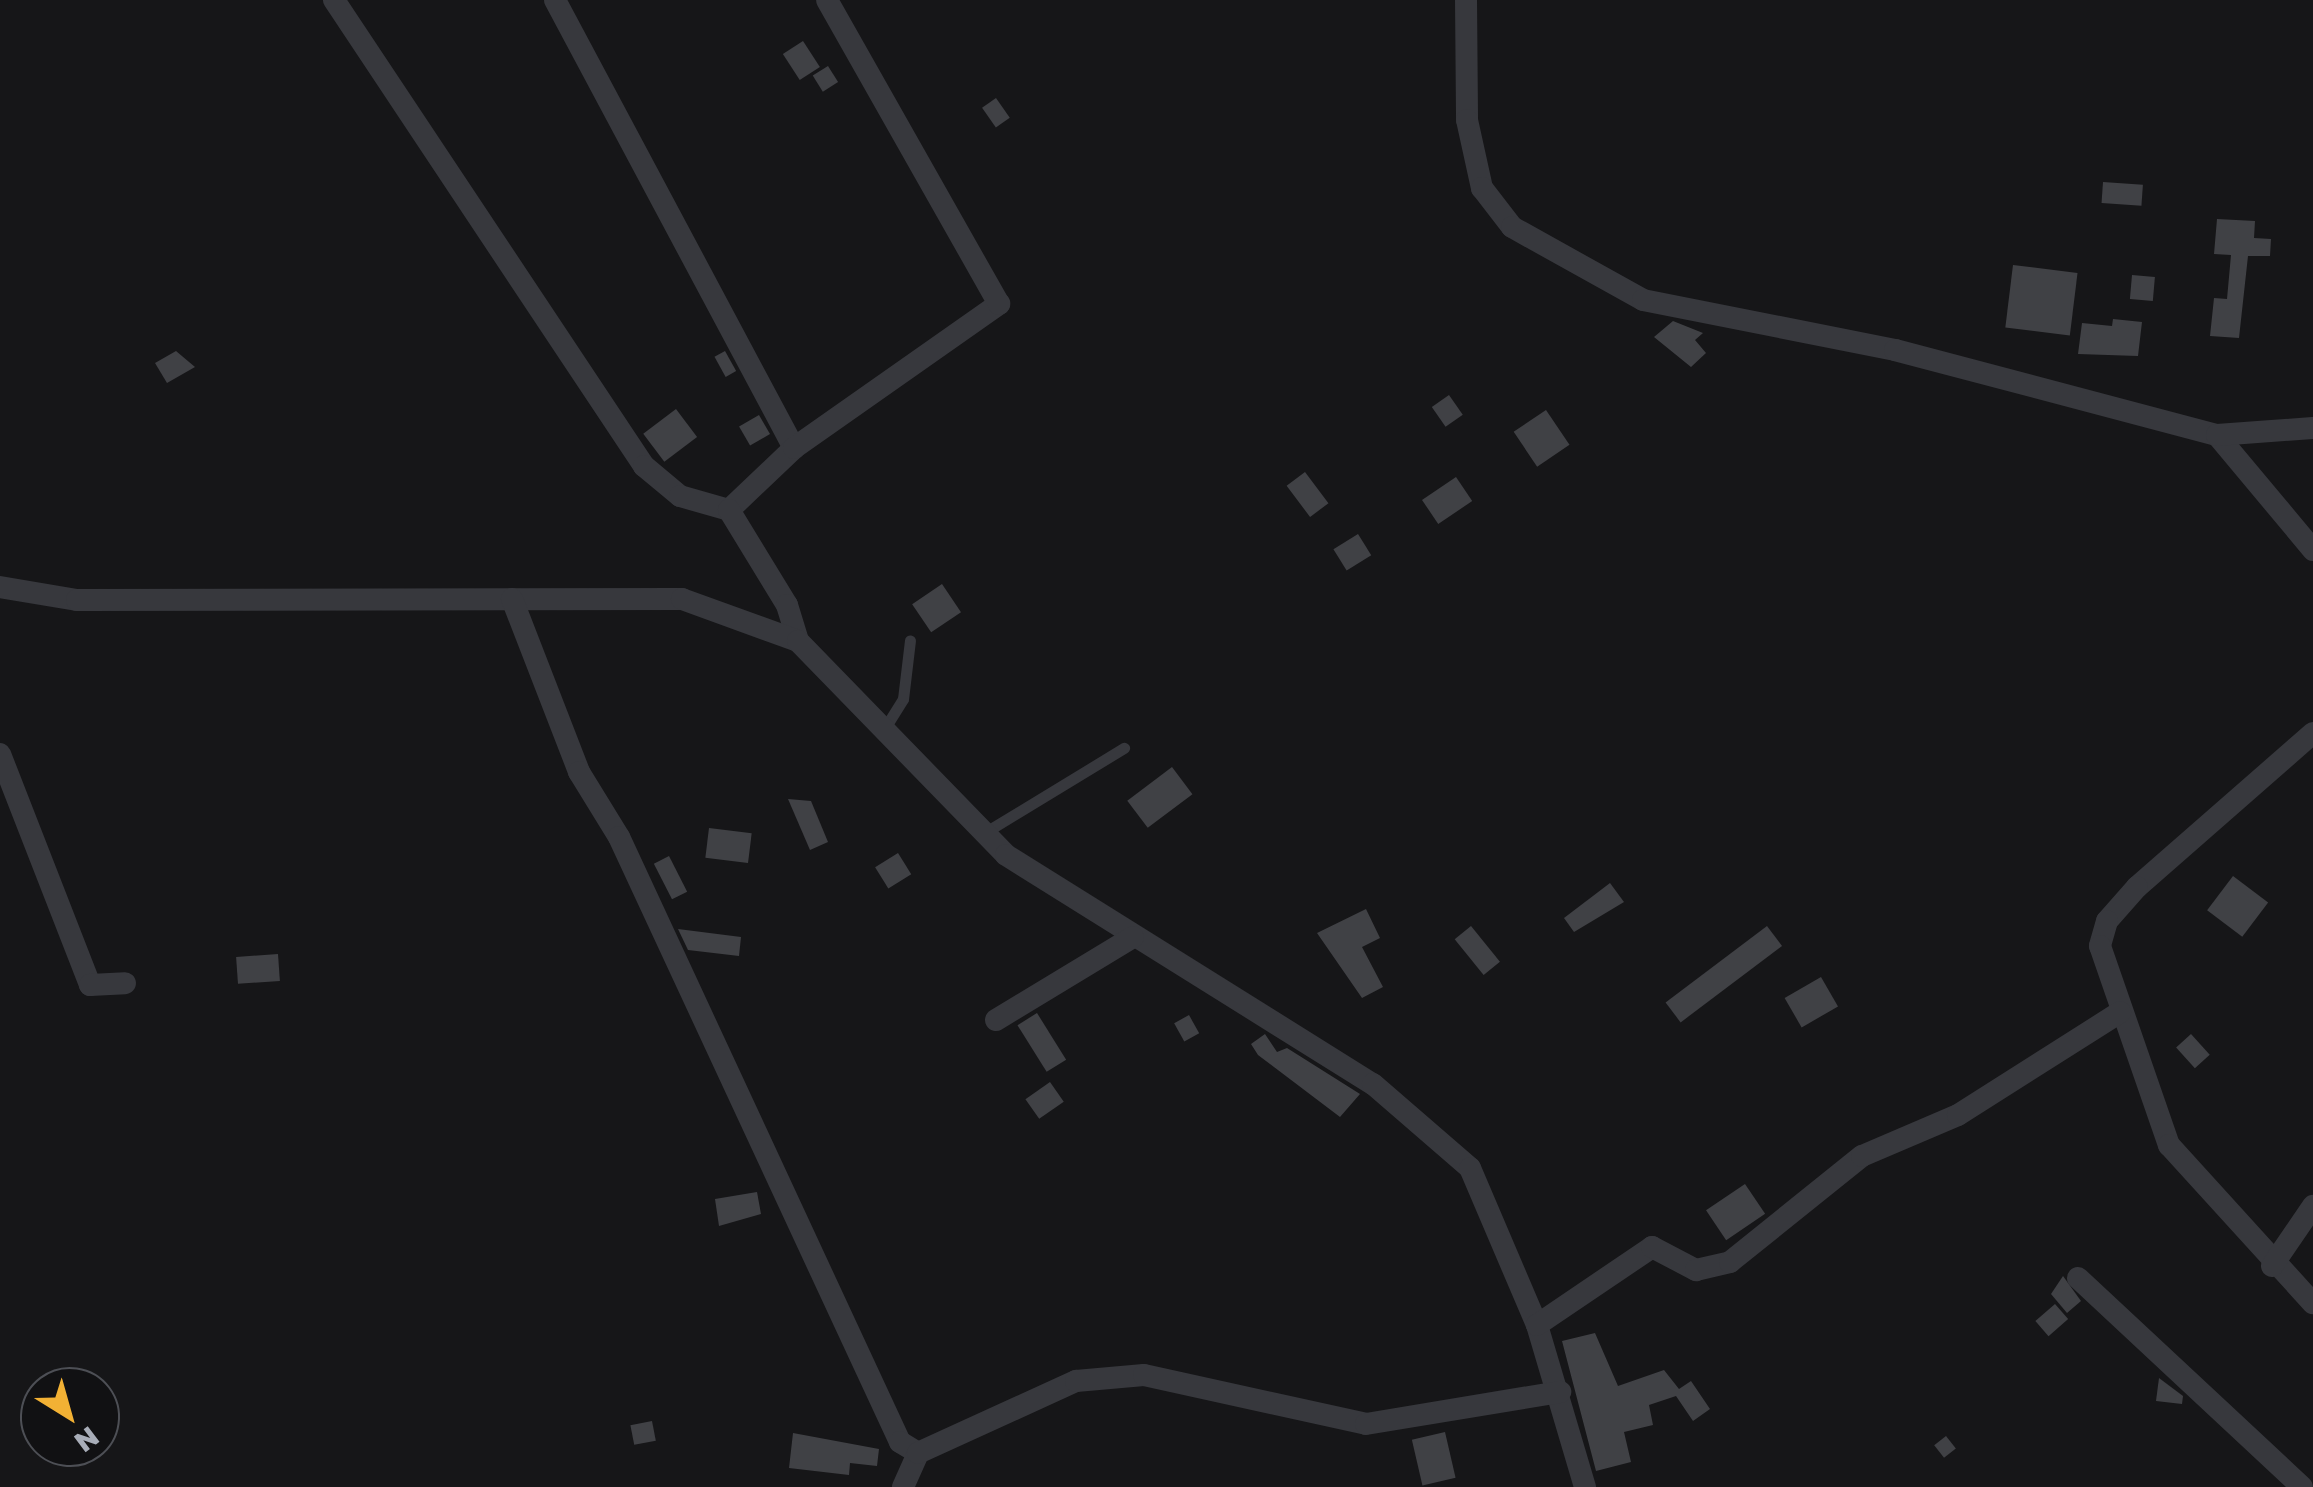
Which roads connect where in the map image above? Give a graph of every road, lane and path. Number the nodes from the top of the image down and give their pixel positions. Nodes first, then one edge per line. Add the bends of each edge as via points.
1 (334, 0) edge
2 (556, 0) edge
3 (827, 0) edge
4 (1466, 0) edge
5 (2313, 428) edge
6 (2217, 434) junction
7 (794, 448) junction
8 (729, 510) junction
9 (2313, 550) edge
10 (0, 587) edge
11 (512, 598) junction
12 (910, 640) dead end
13 (798, 641) junction
14 (882, 731) junction
15 (2313, 733) edge
16 (1124, 748) dead end
17 (0, 754) edge
18 (984, 833) junction
19 (1133, 937) junction
20 (124, 983) dead end
21 (2120, 1012) junction
22 (996, 1020) dead end
23 (2313, 1206) edge
24 (2272, 1266) junction
25 (2078, 1278) dead end
26 (2313, 1303) edge
27 (1537, 1325) junction
28 (1560, 1392) junction
29 (918, 1453) junction
30 (903, 1487) edge
31 (1585, 1487) edge
32 (2302, 1487) edge

1 - 8 street via 644,466 680,496
2 - 7 street
3 - 7 street via 999,304
4 - 6 street via 1468,120 1482,188 1512,227 1574,266 1643,300 1896,350
5 - 6 street
6 - 9 street
7 - 8 street
8 - 13 street via 788,605
10 - 11 street via 77,600
11 - 13 street via 682,599
11 - 29 street via 578,772 619,838 900,1442
12 - 14 lane via 903,699
13 - 14 street
14 - 18 street
15 - 21 street via 2108,921 2100,946
16 - 18 lane
17 - 20 street via 90,985
18 - 19 street via 1042,883
19 - 22 street
19 - 27 street via 1426,1124 1470,1168
21 - 24 street via 2169,1145
21 - 27 street via 1958,1115 1862,1156 1730,1262 1696,1270 1652,1246
23 - 24 street
24 - 26 street
25 - 32 street
27 - 28 street
28 - 29 street via 1366,1424 1144,1375 1076,1381
28 - 31 street
29 - 30 street

